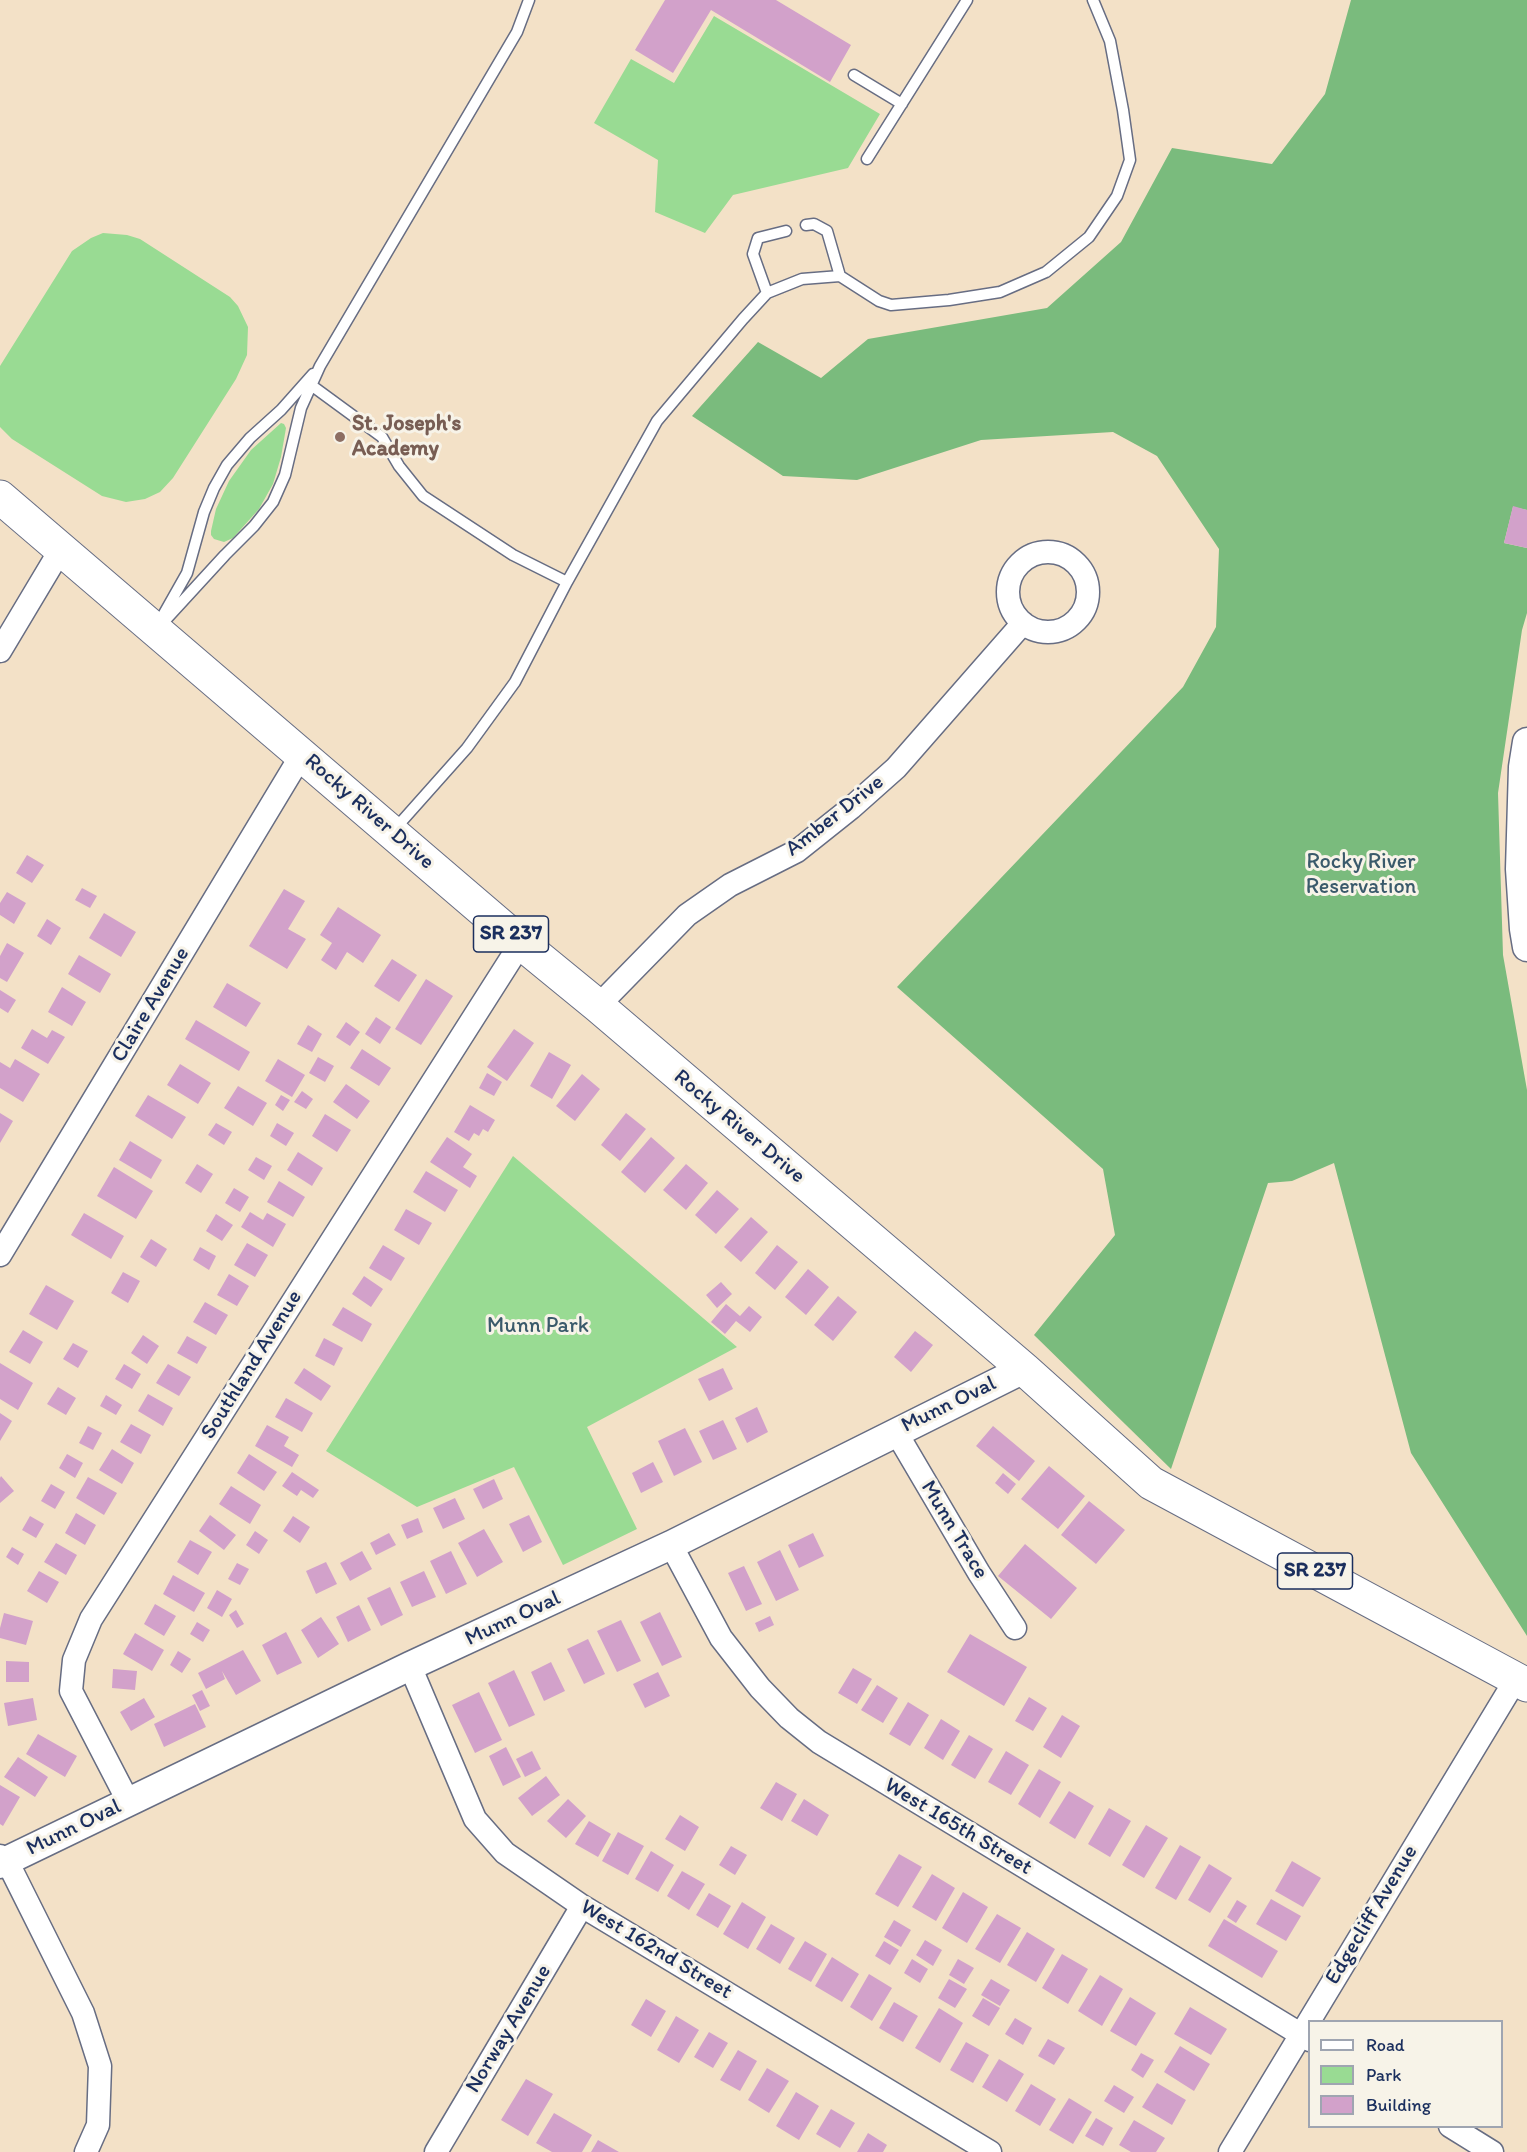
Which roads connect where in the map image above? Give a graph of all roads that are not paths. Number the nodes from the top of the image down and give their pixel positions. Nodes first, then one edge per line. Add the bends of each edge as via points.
1 (529, 0) edge
2 (967, 0) edge
3 (1093, 0) edge
4 (854, 75) dead end
5 (902, 104) junction
6 (867, 159) dead end
7 (806, 225) dead end
8 (786, 231) dead end
9 (840, 276) junction
10 (767, 293) junction
11 (320, 366) junction
12 (311, 385) junction
13 (0, 497) edge
14 (61, 549) junction
15 (567, 582) junction
16 (1023, 623) dead end
17 (156, 630) junction
18 (0, 651) edge
19 (1527, 742) edge
20 (302, 754) junction
21 (392, 832) junction
22 (521, 944) junction
23 (1527, 947) edge
24 (598, 1006) junction
25 (0, 1255) edge
26 (1024, 1369) junction
27 (896, 1432) junction
28 (671, 1545) junction
29 (1015, 1628) dead end
30 (410, 1666) junction
31 (1521, 1682) edge
32 (128, 1801) junction
33 (2, 1860) edge
34 (582, 1906) junction
35 (1316, 2020) edge
36 (1305, 2038) edge
37 (1452, 2128) edge
38 (86, 2152) edge
39 (436, 2152) edge
40 (990, 2152) edge
41 (1230, 2152) edge
42 (1492, 2152) edge

1 - 11 lane via 517,32
2 - 5 lane
3 - 9 lane via 1110,41 1130,160 1117,196 1089,237 1046,272 1000,292 949,300 891,305
4 - 5 lane
5 - 6 lane
7 - 9 lane via 814,224 827,231
8 - 10 lane via 758,238 753,254
9 - 10 lane via 802,279
10 - 15 lane via 657,421
11 - 12 lane
11 - 17 lane via 227,465 204,512 187,573
12 - 15 lane via 382,437 423,496 513,555
12 - 17 lane via 301,408 285,475 273,502
13 - 14 main road, Rocky River Drive / SR 237
14 - 17 main road, Rocky River Drive / SR 237
14 - 18 street
15 - 21 lane via 515,682 467,748
16 - 24 street, Amber Drive via 896,768 797,851 730,885 687,915
17 - 20 main road, Rocky River Drive / SR 237
19 - 23 street via 1520,868
20 - 21 main road, Rocky River Drive / SR 237
20 - 25 street, Claire Avenue
21 - 22 main road, Rocky River Drive / SR 237
22 - 24 main road, Rocky River Drive / SR 237
22 - 32 street, Southland Avenue via 91,1619 74,1660 71,1691
24 - 26 main road, Rocky River Drive / SR 237
26 - 27 street, Munn Oval
26 - 31 main road, Rocky River Drive / SR 237 via 1151,1483
27 - 28 street, Munn Oval
27 - 29 street, Munn Trace
28 - 30 street, Munn Oval
28 - 36 street, West 165th Street via 721,1638 760,1688 819,1742
30 - 32 street, Munn Oval
30 - 34 street, West 162nd Street via 475,1819 505,1853
31 - 35 street, Edgecliff Avenue
32 - 33 street, Munn Oval
33 - 38 street via 83,2013 100,2066 98,2125
34 - 39 street, Norway Avenue
34 - 40 street, West 162nd Street
36 - 41 street, Edgecliff Avenue
37 - 42 street

